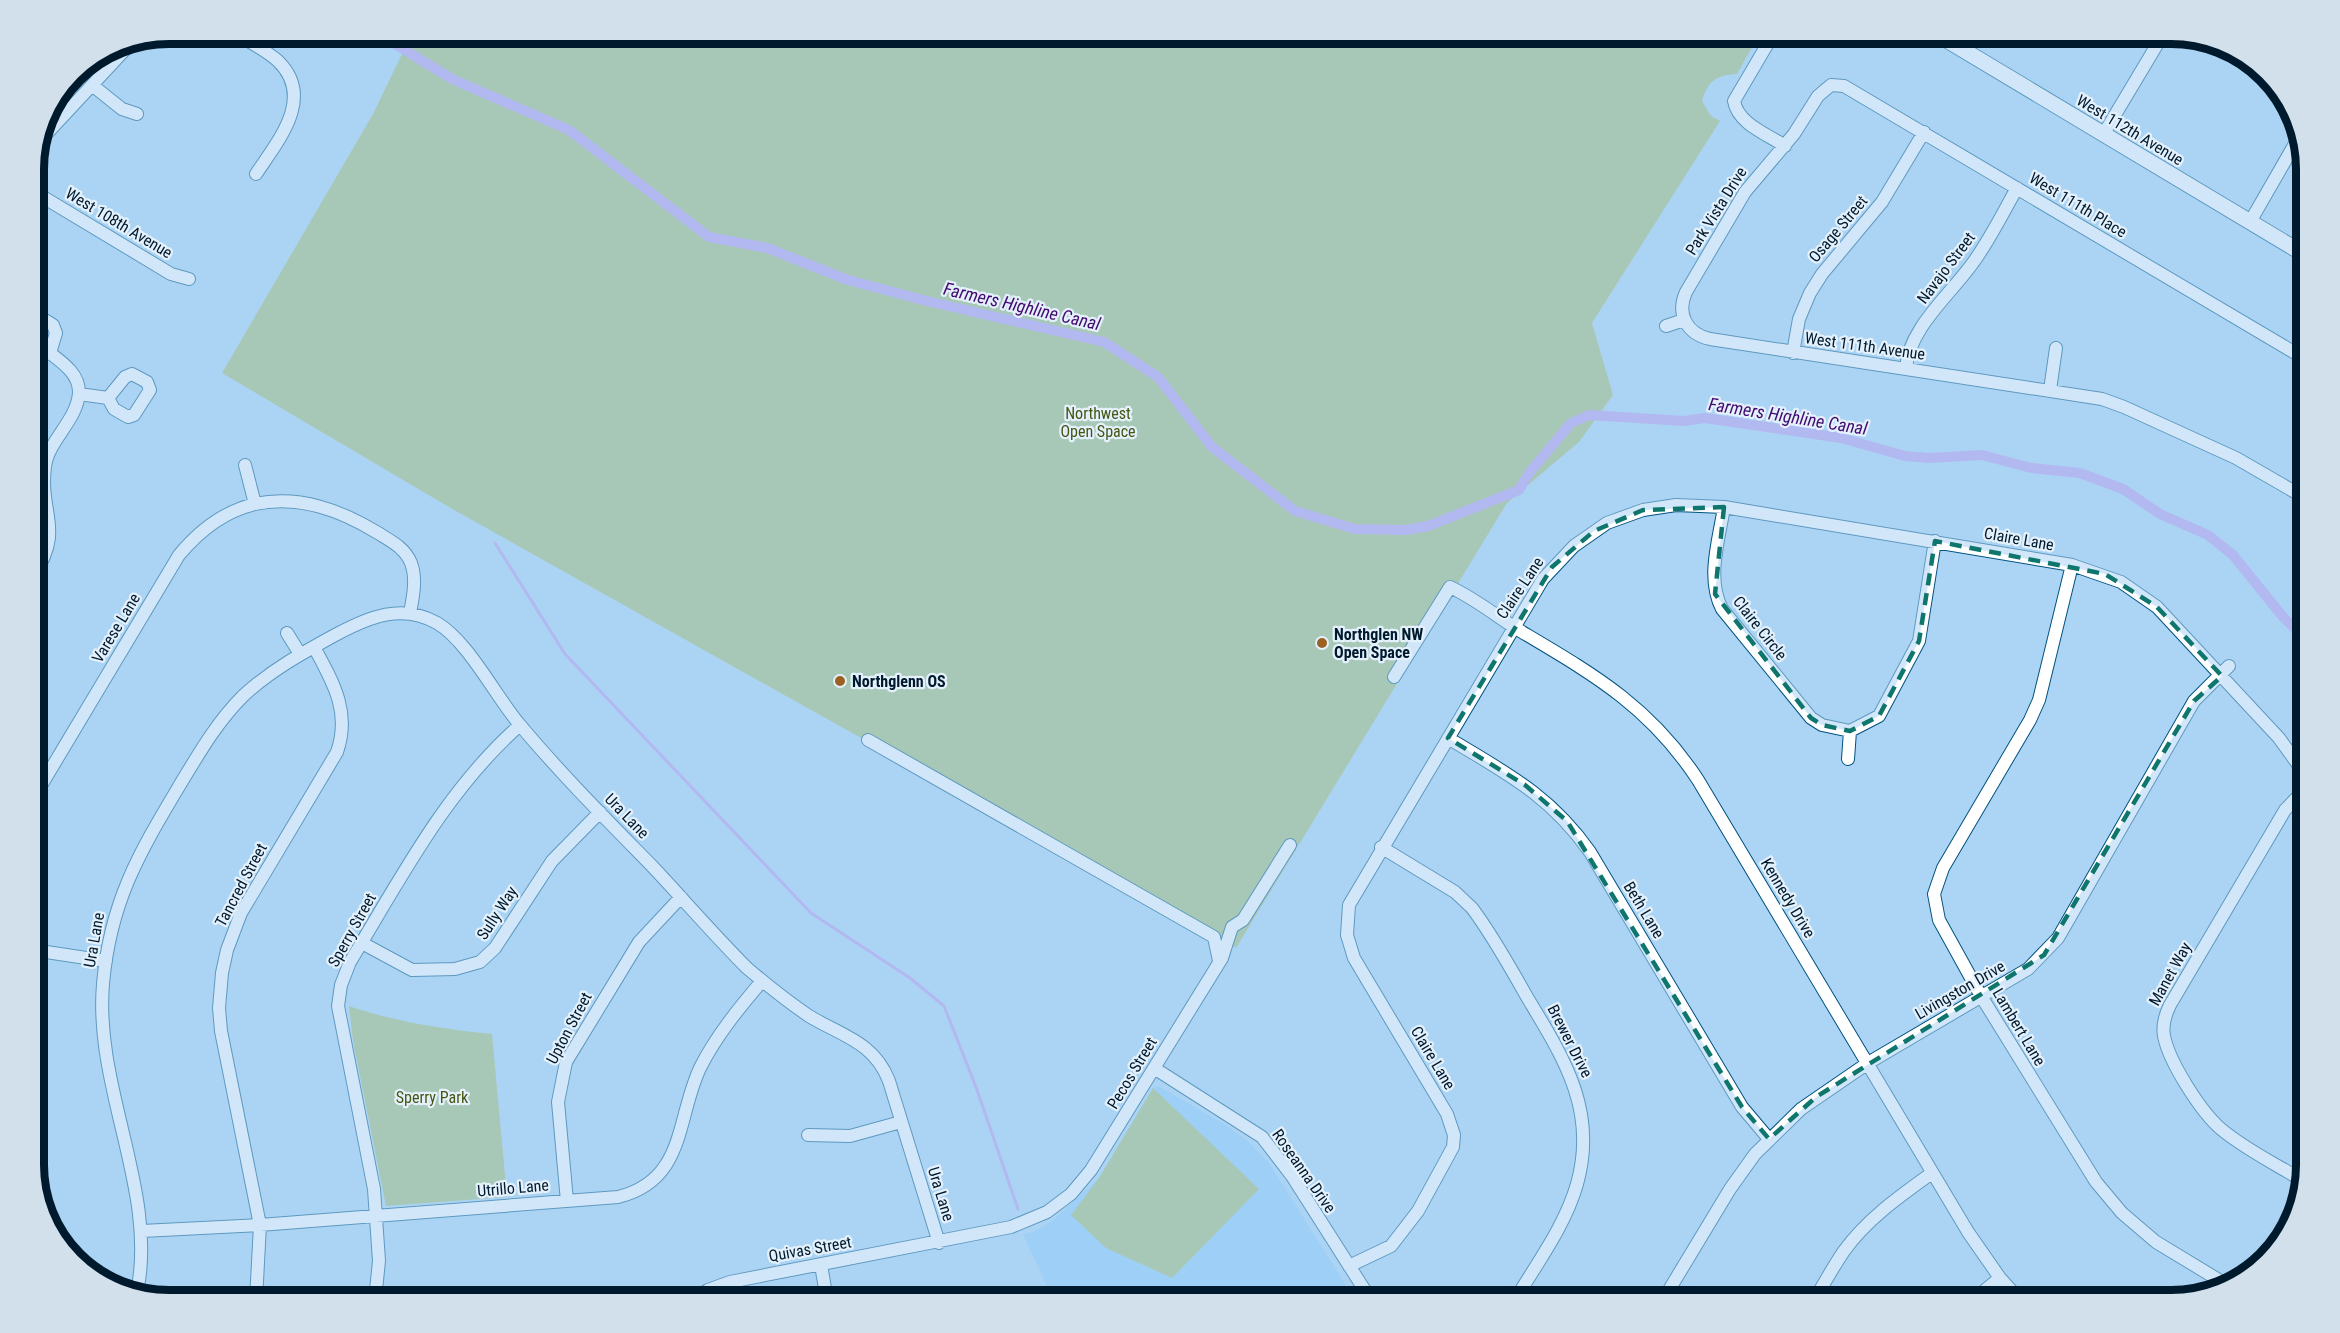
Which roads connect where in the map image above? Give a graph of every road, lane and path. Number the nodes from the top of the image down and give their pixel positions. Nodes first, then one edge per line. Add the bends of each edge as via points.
1 (252, 44) edge
2 (1768, 44) edge
3 (1953, 44) edge
4 (2157, 44) edge
5 (123, 52) edge
6 (92, 85) junction
7 (1831, 85) joint
8 (137, 114) dead end
9 (49, 131) edge
10 (1924, 132) junction
11 (2103, 135) junction
12 (1785, 146) junction
13 (2294, 146) edge
14 (256, 174) dead end
15 (2017, 188) junction
16 (44, 197) edge
17 (2250, 222) junction
18 (2296, 249) edge
19 (189, 279) dead end
20 (1684, 320) junction
21 (44, 321) edge
22 (1666, 326) dead end
23 (2056, 348) dead end
24 (50, 353) junction
25 (1793, 353) junction
26 (2296, 353) edge
27 (44, 354) edge
28 (1906, 369) junction
29 (2049, 390) junction
30 (79, 394) junction
31 (108, 398) dead end
32 (245, 465) dead end
33 (44, 468) edge
34 (44, 468) edge
35 (2296, 493) edge
36 (255, 504) junction
37 (1724, 507) junction
38 (1935, 541) junction
39 (44, 562) edge
40 (2072, 565) junction
41 (410, 613) junction
42 (1514, 627) junction
43 (287, 633) dead end
44 (314, 647) junction
45 (300, 654) junction
46 (2225, 671) junction
47 (1394, 677) dead end
48 (520, 725) junction
49 (1850, 731) junction
50 (1448, 738) junction
51 (868, 740) dead end
52 (1848, 759) dead end
53 (2296, 762) edge
54 (44, 781) edge
55 (2296, 798) edge
56 (600, 812) junction
57 (1290, 845) dead end
58 (1381, 847) junction
59 (681, 897) junction
60 (362, 943) junction
61 (44, 952) edge
62 (106, 960) junction
63 (1219, 961) junction
64 (762, 981) junction
65 (1981, 996) junction
66 (1868, 1063) junction
67 (1154, 1068) junction
68 (901, 1122) junction
69 (808, 1135) dead end
70 (1769, 1139) junction
71 (1932, 1173) junction
72 (2295, 1176) edge
73 (567, 1201) junction
74 (377, 1216) junction
75 (260, 1225) junction
76 (142, 1231) junction
77 (939, 1243) junction
78 (821, 1264) junction
79 (1349, 1266) junction
80 (2000, 1278) junction
81 (2219, 1280) edge
82 (138, 1285) edge
83 (257, 1289) edge
84 (376, 1289) edge
85 (715, 1289) edge
86 (825, 1289) edge
87 (1364, 1289) edge
88 (1521, 1289) edge
89 (1670, 1289) edge
90 (1821, 1289) edge
91 (1986, 1289) edge
92 (2010, 1289) edge

1 - 14 street via 287,72 294,107 289,124
2 - 12 street via 1734,102 1741,119
3 - 11 main road, West 112th Avenue
4 - 11 street
5 - 6 street
6 - 8 street via 122,109
6 - 9 street
7 - 10 street, West 111th Place via 1844,86
7 - 12 street, Park Vista Drive via 1818,96
10 - 15 street, West 111th Place
10 - 25 street, Osage Street via 1882,202 1810,293 1799,319
11 - 17 main road, West 112th Avenue
12 - 20 street, Park Vista Drive via 1745,192 1686,292
13 - 17 street
15 - 26 street, West 111th Place
15 - 28 street, Navajo Street via 1977,257 1917,333 1907,355
16 - 19 street, West 108th Avenue via 171,274
17 - 18 main road, West 112th Avenue
20 - 22 street
20 - 25 street, West 111th Avenue via 1701,337
21 - 24 street via 55,328
23 - 29 street
24 - 27 street
24 - 30 street via 72,372
25 - 28 street, West 111th Avenue
28 - 29 street, West 111th Avenue
29 - 35 street, West 111th Avenue via 2124,407 2236,458
30 - 31 street
30 - 34 street
32 - 36 street
33 - 39 street via 50,536
36 - 41 street, Varese Lane via 293,502 327,507 394,543 405,552 412,569
36 - 54 street, Varese Lane via 214,523 180,555
37 - 38 street, Claire Lane
37 - 42 street, Claire Lane via 1654,507 1607,523 1552,567
37 - 49 street, Claire Circle via 1714,575 1715,594 1722,609 1811,718 1822,725
38 - 40 street, Claire Lane
38 - 49 street via 1919,641 1913,656 1879,716
40 - 46 street, Claire Lane via 2105,574 2143,597
40 - 65 street, Lambert Lane via 2031,720 1934,888 1936,913
41 - 44 street, Ura Lane via 379,615
41 - 48 street, Ura Lane via 432,620 455,638
42 - 47 street, Kennedy Drive via 1450,587
42 - 50 street, Claire Lane
42 - 66 street, Kennedy Drive via 1624,696 1667,737 1698,780
43 - 45 street
44 - 45 street, Ura Lane
44 - 75 street, Tancred Street via 337,691 342,709 342,739 241,913 227,950 220,990 221,1031
45 - 62 street, Ura Lane via 246,694 208,737 134,865 115,913
46 - 53 street, Claire Lane
46 - 65 street, Livingston Drive via 2194,701 2058,938 2028,969
48 - 56 street, Ura Lane
48 - 60 street, Sperry Street via 475,769 450,801
49 - 52 street
50 - 58 street, Claire Lane
50 - 70 street, Beth Lane via 1525,785 1567,821 1590,852 1742,1107
51 - 63 street via 1214,937
55 - 72 street, Manet Way via 2285,810 2170,1005 2163,1028 2166,1046 2178,1069 2212,1120 2235,1140
56 - 59 street, Ura Lane
56 - 60 street, Sully Way via 552,861 495,948 480,962 455,969 412,970
57 - 63 street, Pecos Street via 1243,920 1232,927
58 - 79 street, Claire Lane via 1349,905 1348,941 1354,958 1447,1114 1454,1135 1450,1154 1404,1233 1384,1252
58 - 88 street, Brewer Drive via 1455,892 1472,908 1557,1048 1575,1086 1583,1142 1576,1184 1564,1216
59 - 64 street, Ura Lane
59 - 73 street, Upton Street via 639,942 566,1062 558,1102
60 - 74 street, Sperry Street via 344,976 338,1006
61 - 62 street
62 - 76 street, Ura Lane via 103,1033
63 - 67 street, Pecos Street
64 - 68 street, Ura Lane via 878,1058
64 - 73 street, Utrillo Lane via 735,1013 701,1067 676,1145 663,1171 629,1195
65 - 66 street, Livingston Drive
65 - 81 street, Lambert Lane via 2079,1157 2108,1197 2156,1242
66 - 70 street, Livingston Drive via 1816,1097
66 - 71 street, Kennedy Drive
67 - 77 street, Pecos Street via 1091,1170 1056,1205 1011,1227
67 - 79 street, Roseanna Drive via 1262,1137 1292,1176
68 - 69 street via 850,1136
68 - 77 street, Ura Lane
70 - 89 street, Livingston Drive via 1730,1189
71 - 80 street, Kennedy Drive
71 - 90 street via 1898,1197 1859,1234
73 - 74 street, Utrillo Lane
74 - 75 street, Utrillo Lane
74 - 84 street, Sperry Street
75 - 76 street, Utrillo Lane
75 - 83 street, Tancred Street
76 - 82 street, Ura Lane
77 - 78 street, Quivas Street
78 - 85 street, Quivas Street via 730,1282
78 - 86 street
79 - 87 street, Roseanna Drive
80 - 91 street
80 - 92 street, Kennedy Drive

